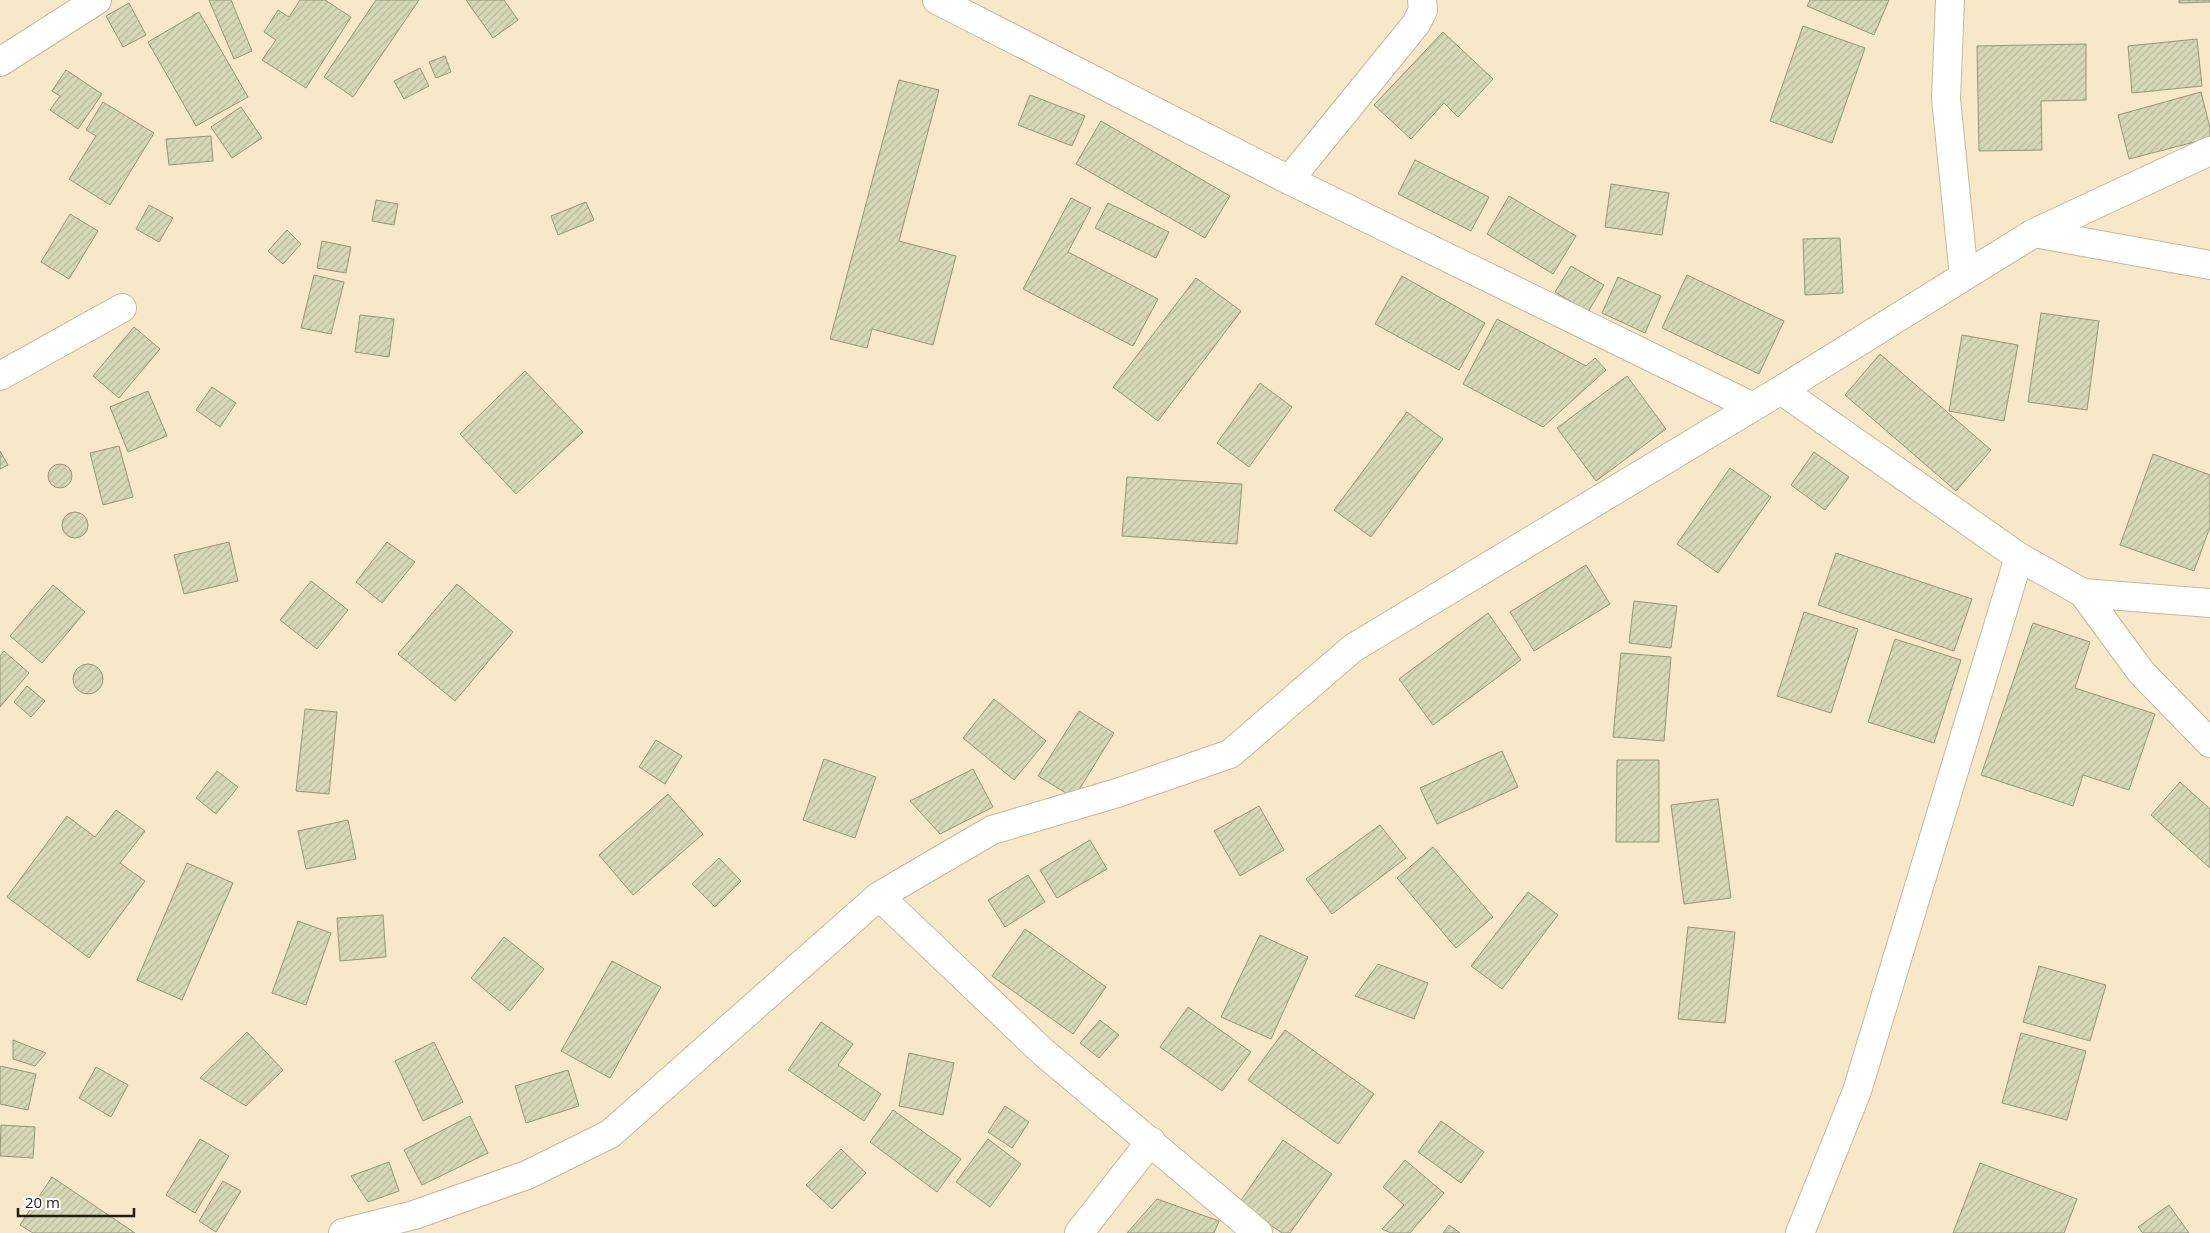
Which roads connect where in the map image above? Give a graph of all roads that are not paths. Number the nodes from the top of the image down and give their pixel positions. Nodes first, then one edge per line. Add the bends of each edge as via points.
1 (97, 0) edge
2 (937, 0) edge
3 (1422, 0) edge
4 (1950, 0) edge
5 (0, 62) edge
6 (2210, 151) edge
7 (1289, 180) junction
8 (2034, 233) junction
9 (2210, 265) edge
10 (1964, 276) junction
11 (122, 308) dead end
12 (0, 376) edge
13 (1781, 390) junction
14 (1751, 406) junction
15 (2018, 557) junction
16 (2083, 593) junction
17 (2210, 603) edge
18 (2210, 744) edge
19 (879, 896) junction
20 (1151, 1142) junction
21 (343, 1233) edge
22 (1079, 1233) edge
23 (1258, 1233) edge
24 (1800, 1233) edge

1 - 5 street
2 - 7 street
3 - 7 street via 1423,10 1416,24
4 - 10 street via 1946,99
6 - 8 street
7 - 14 street
8 - 9 street
8 - 10 street
10 - 13 street
11 - 12 street
13 - 14 street
13 - 15 street
14 - 19 street via 1353,648 1230,754 1117,793 992,830
15 - 16 street
15 - 24 street via 1857,1091
16 - 17 street
16 - 18 street via 2141,672
19 - 20 street via 1043,1052
19 - 21 street via 610,1134 527,1175 414,1215
20 - 22 street
20 - 23 street

